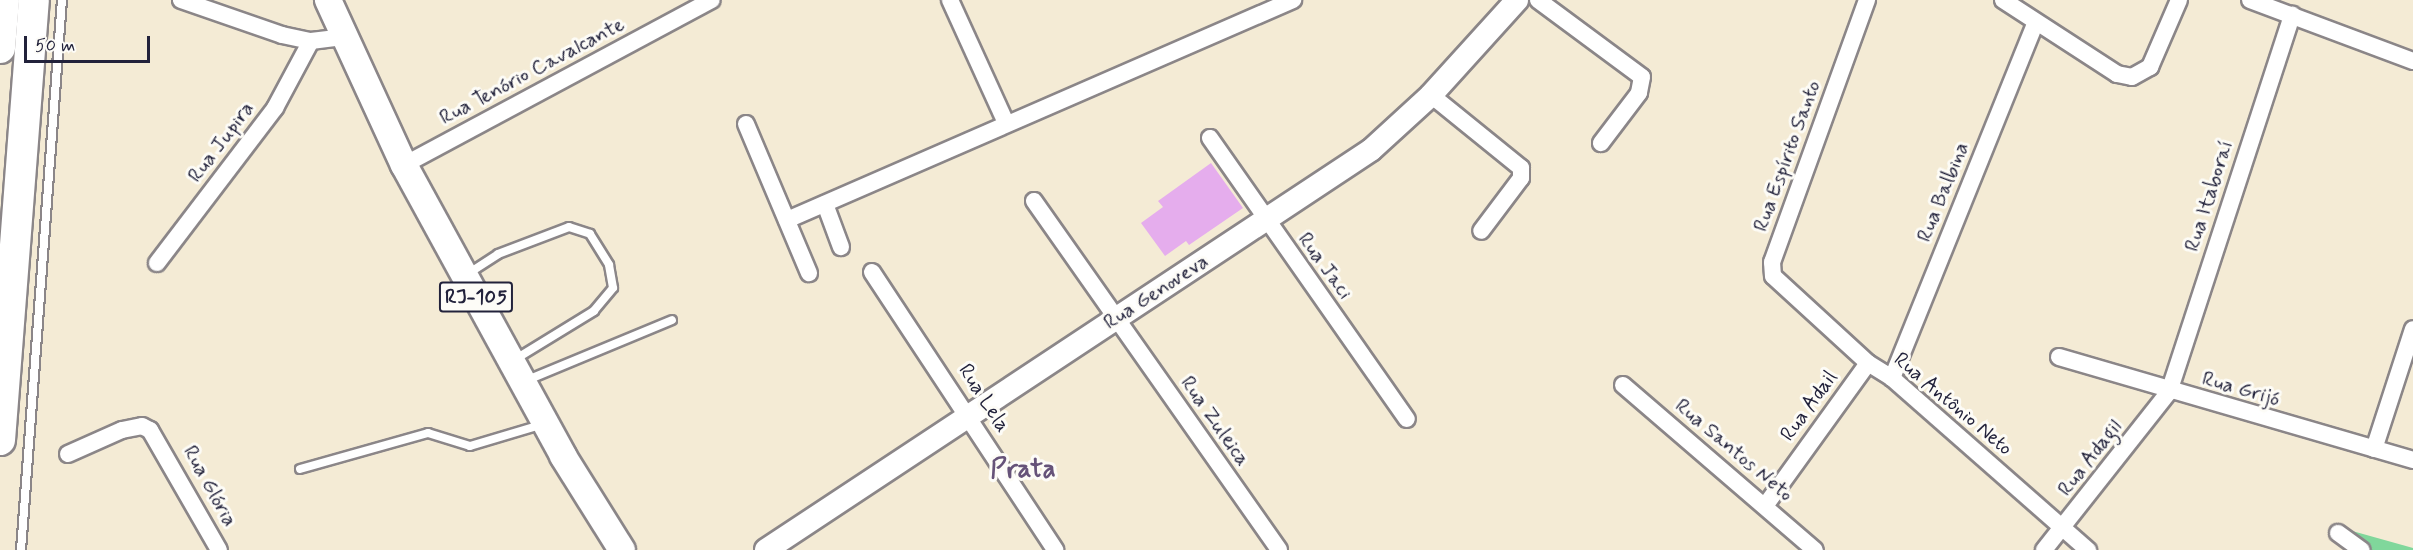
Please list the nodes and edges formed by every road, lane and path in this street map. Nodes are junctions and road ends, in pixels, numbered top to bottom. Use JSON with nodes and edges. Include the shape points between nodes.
{"nodes":[{"id":1,"x":4,"y":0,"type":"edge"},
{"id":2,"x":34,"y":0,"type":"edge"},
{"id":3,"x":62,"y":0,"type":"edge"},
{"id":4,"x":181,"y":0,"type":"edge"},
{"id":5,"x":328,"y":0,"type":"edge"},
{"id":6,"x":712,"y":0,"type":"edge"},
{"id":7,"x":1293,"y":0,"type":"edge"},
{"id":8,"x":1517,"y":0,"type":"edge"},
{"id":9,"x":1538,"y":0,"type":"edge"},
{"id":10,"x":1867,"y":0,"type":"edge"},
{"id":11,"x":2003,"y":0,"type":"edge"},
{"id":12,"x":2179,"y":0,"type":"edge"},
{"id":13,"x":2250,"y":0,"type":"edge"},
{"id":14,"x":952,"y":1,"type":"edge"},
{"id":15,"x":2292,"y":15,"type":"junction"},
{"id":16,"x":2036,"y":24,"type":"junction"},
{"id":17,"x":343,"y":37,"type":"junction"},
{"id":18,"x":311,"y":41,"type":"junction"},
{"id":19,"x":0,"y":48,"type":"edge"},
{"id":20,"x":2413,"y":61,"type":"edge"},
{"id":21,"x":1431,"y":95,"type":"junction"},
{"id":22,"x":1006,"y":123,"type":"junction"},
{"id":23,"x":746,"y":124,"type":"dead end"},
{"id":24,"x":1210,"y":138,"type":"dead end"},
{"id":25,"x":1601,"y":143,"type":"dead end"},
{"id":26,"x":405,"y":165,"type":"junction"},
{"id":27,"x":1035,"y":201,"type":"dead end"},
{"id":28,"x":825,"y":204,"type":"junction"},
{"id":29,"x":787,"y":220,"type":"junction"},
{"id":30,"x":1265,"y":221,"type":"junction"},
{"id":31,"x":1481,"y":231,"type":"dead end"},
{"id":32,"x":841,"y":247,"type":"dead end"},
{"id":33,"x":157,"y":263,"type":"dead end"},
{"id":34,"x":872,"y":272,"type":"dead end"},
{"id":35,"x":809,"y":273,"type":"dead end"},
{"id":36,"x":465,"y":277,"type":"junction"},
{"id":37,"x":1815,"y":312,"type":"joint"},
{"id":38,"x":1116,"y":317,"type":"junction"},
{"id":39,"x":672,"y":320,"type":"dead end"},
{"id":40,"x":2413,"y":329,"type":"edge"},
{"id":41,"x":2059,"y":357,"type":"dead end"},
{"id":42,"x":1868,"y":363,"type":"junction"},
{"id":43,"x":516,"y":372,"type":"junction"},
{"id":44,"x":1892,"y":378,"type":"junction"},
{"id":45,"x":1623,"y":385,"type":"dead end"},
{"id":46,"x":2169,"y":392,"type":"junction"},
{"id":47,"x":970,"y":416,"type":"junction"},
{"id":48,"x":1407,"y":419,"type":"dead end"},
{"id":49,"x":545,"y":423,"type":"junction"},
{"id":50,"x":0,"y":440,"type":"edge"},
{"id":51,"x":2374,"y":449,"type":"junction"},
{"id":52,"x":68,"y":454,"type":"dead end"},
{"id":53,"x":2413,"y":460,"type":"edge"},
{"id":54,"x":300,"y":469,"type":"dead end"},
{"id":55,"x":1766,"y":506,"type":"junction"},
{"id":56,"x":2063,"y":529,"type":"junction"},
{"id":57,"x":2338,"y":533,"type":"dead end"},
{"id":58,"x":21,"y":550,"type":"edge"},
{"id":59,"x":219,"y":550,"type":"edge"},
{"id":60,"x":622,"y":550,"type":"edge"},
{"id":61,"x":766,"y":550,"type":"edge"},
{"id":62,"x":1054,"y":550,"type":"edge"},
{"id":63,"x":1279,"y":550,"type":"edge"},
{"id":64,"x":1815,"y":550,"type":"edge"},
{"id":65,"x":2044,"y":550,"type":"edge"},
{"id":66,"x":2088,"y":550,"type":"edge"},
{"id":67,"x":2361,"y":550,"type":"edge"}],
"edges":[{"from":1,"to":19,"type":"highway"},
{"from":2,"to":50,"type":"highway"},
{"from":3,"to":58,"type":"lane"},
{"from":4,"to":18,"type":"street","via":[[282,35]]},
{"from":5,"to":17,"type":"main road","number":"RJ-105"},
{"from":6,"to":26,"type":"street","name":"Rua Tenório Cavalcante"},
{"from":7,"to":22,"type":"street"},
{"from":8,"to":21,"type":"street","name":"Rua Genoveva"},
{"from":9,"to":25,"type":"street","via":[[1642,77],[1639,93]]},
{"from":10,"to":37,"type":"street","name":"Rua Espírito Santo","via":[[1772,262],[1776,281]]},
{"from":11,"to":16,"type":"street"},
{"from":12,"to":16,"type":"street","via":[[2151,67],[2132,77],[2117,74]]},
{"from":13,"to":15,"type":"street"},
{"from":14,"to":22,"type":"street"},
{"from":15,"to":20,"type":"street"},
{"from":15,"to":46,"type":"street","name":"Rua Itaboraí"},
{"from":16,"to":44,"type":"street","name":"Rua Balbina"},
{"from":17,"to":18,"type":"street"},
{"from":17,"to":26,"type":"main road","number":"RJ-105"},
{"from":18,"to":33,"type":"street","name":"Rua Jupira","via":[[275,108]]},
{"from":21,"to":30,"type":"street","name":"Rua Genoveva","via":[[1371,150]]},
{"from":21,"to":31,"type":"street","via":[[1521,168],[1521,178]]},
{"from":22,"to":28,"type":"street"},
{"from":23,"to":29,"type":"street"},
{"from":24,"to":30,"type":"street","name":"Rua Jaci"},
{"from":26,"to":36,"type":"main road","number":"RJ-105"},
{"from":27,"to":38,"type":"street","name":"Rua Zuleica"},
{"from":28,"to":29,"type":"street"},
{"from":28,"to":32,"type":"street"},
{"from":29,"to":35,"type":"street"},
{"from":30,"to":38,"type":"street","name":"Rua Genoveva"},
{"from":30,"to":48,"type":"street","name":"Rua Jaci"},
{"from":34,"to":47,"type":"street","name":"Rua Lela"},
{"from":36,"to":43,"type":"main road","number":"RJ-105"},
{"from":36,"to":43,"type":"lane","via":[[498,254],[569,227],[590,234],[609,265],[613,288],[594,311]]},
{"from":37,"to":42,"type":"street","name":"Rua Antônio Neto"},
{"from":38,"to":47,"type":"street","name":"Rua Genoveva"},
{"from":38,"to":63,"type":"street","name":"Rua Zuleica"},
{"from":39,"to":43,"type":"lane"},
{"from":40,"to":51,"type":"street"},
{"from":41,"to":46,"type":"street","name":"Rua Grijó"},
{"from":42,"to":44,"type":"street","name":"Rua Antônio Neto"},
{"from":42,"to":55,"type":"street","name":"Rua Adail"},
{"from":43,"to":49,"type":"main road","number":"RJ-105"},
{"from":44,"to":56,"type":"street","name":"Rua Antônio Neto"},
{"from":45,"to":55,"type":"street","name":"Rua Santos Neto"},
{"from":46,"to":51,"type":"street","name":"Rua Grijó"},
{"from":46,"to":56,"type":"street","name":"Rua Adagil"},
{"from":47,"to":61,"type":"street","name":"Rua Genoveva"},
{"from":47,"to":62,"type":"street","name":"Rua Lela"},
{"from":49,"to":54,"type":"lane","via":[[470,446],[428,433]]},
{"from":49,"to":60,"type":"main road","number":"RJ-105"},
{"from":51,"to":53,"type":"street","name":"Rua Grijó"},
{"from":52,"to":59,"type":"street","name":"Rua Glória","via":[[132,427],[150,430]]},
{"from":55,"to":64,"type":"street","name":"Rua Santos Neto"},
{"from":56,"to":65,"type":"street","name":"Rua Adagil"},
{"from":56,"to":66,"type":"street","name":"Rua Antônio Neto"},
{"from":57,"to":67,"type":"street"}]}
